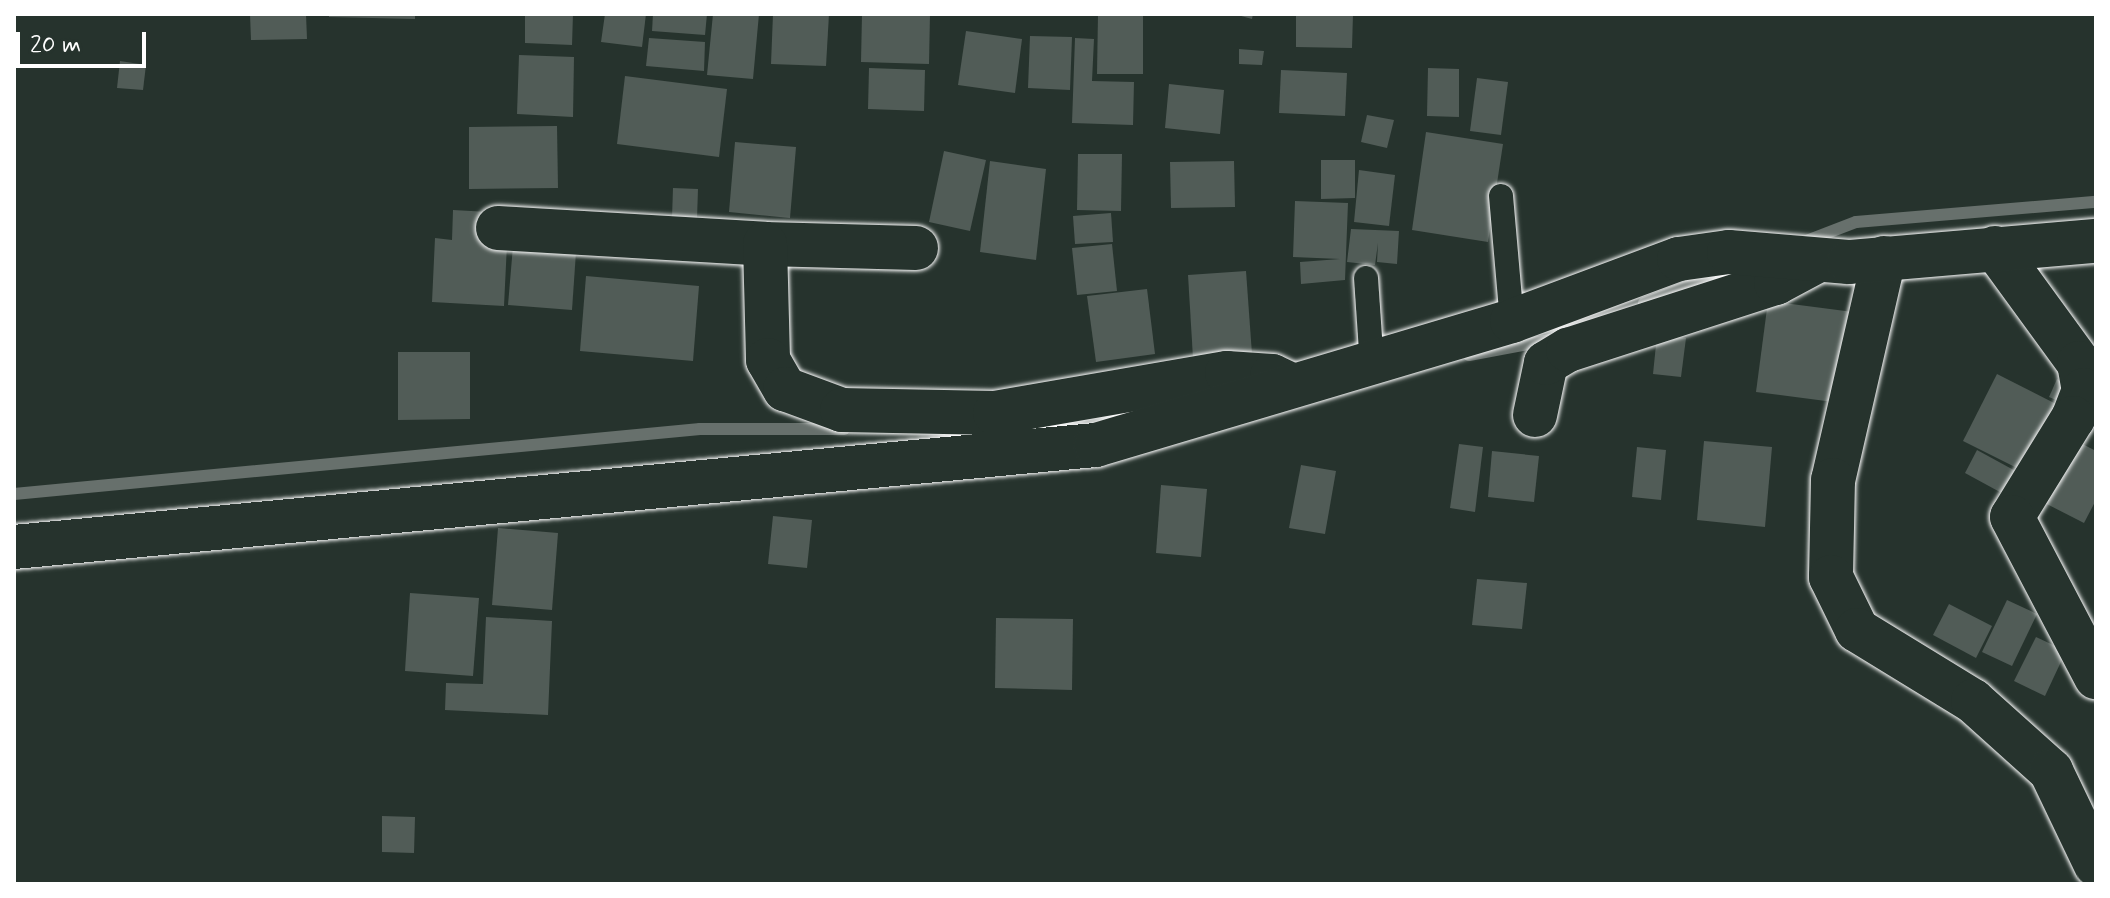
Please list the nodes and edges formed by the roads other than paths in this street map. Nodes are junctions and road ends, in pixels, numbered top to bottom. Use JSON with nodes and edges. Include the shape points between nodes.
{"nodes":[{"id":1,"x":1501,"y":196,"type":"dead end"},
{"id":2,"x":498,"y":228,"type":"dead end"},
{"id":3,"x":2096,"y":241,"type":"edge"},
{"id":4,"x":765,"y":244,"type":"junction"},
{"id":5,"x":916,"y":248,"type":"dead end"},
{"id":6,"x":1995,"y":248,"type":"junction"},
{"id":7,"x":1884,"y":258,"type":"junction"},
{"id":8,"x":1817,"y":260,"type":"junction"},
{"id":9,"x":1366,"y":278,"type":"dead end"},
{"id":10,"x":1512,"y":321,"type":"junction"},
{"id":11,"x":1372,"y":366,"type":"junction"},
{"id":12,"x":1297,"y":388,"type":"junction"},
{"id":13,"x":1535,"y":415,"type":"dead end"},
{"id":14,"x":14,"y":547,"type":"edge"},
{"id":15,"x":2096,"y":677,"type":"edge"},
{"id":16,"x":2096,"y":865,"type":"edge"}],
"edges":[{"from":1,"to":10,"type":"lane"},
{"from":2,"to":4,"type":"street"},
{"from":3,"to":6,"type":"street"},
{"from":4,"to":5,"type":"street"},
{"from":4,"to":12,"type":"street","via":[[768,360],[801,400],[842,410],[995,413],[1227,373],[1272,376]]},
{"from":6,"to":7,"type":"street"},
{"from":6,"to":15,"type":"street","via":[[2079,363],[2084,390],[2073,418],[2012,517]]},
{"from":7,"to":8,"type":"street"},
{"from":7,"to":16,"type":"street","via":[[1833,480],[1831,577],[1857,630],[1973,701],[2051,771]]},
{"from":8,"to":10,"type":"street","via":[[1729,252],[1679,259]]},
{"from":8,"to":13,"type":"street","via":[[1776,283],[1632,323],[1568,350],[1546,363]]},
{"from":9,"to":11,"type":"lane"},
{"from":10,"to":11,"type":"street"},
{"from":11,"to":12,"type":"street"},
{"from":12,"to":14,"type":"street","via":[[1096,445],[968,462],[459,501],[284,527]]}]}
